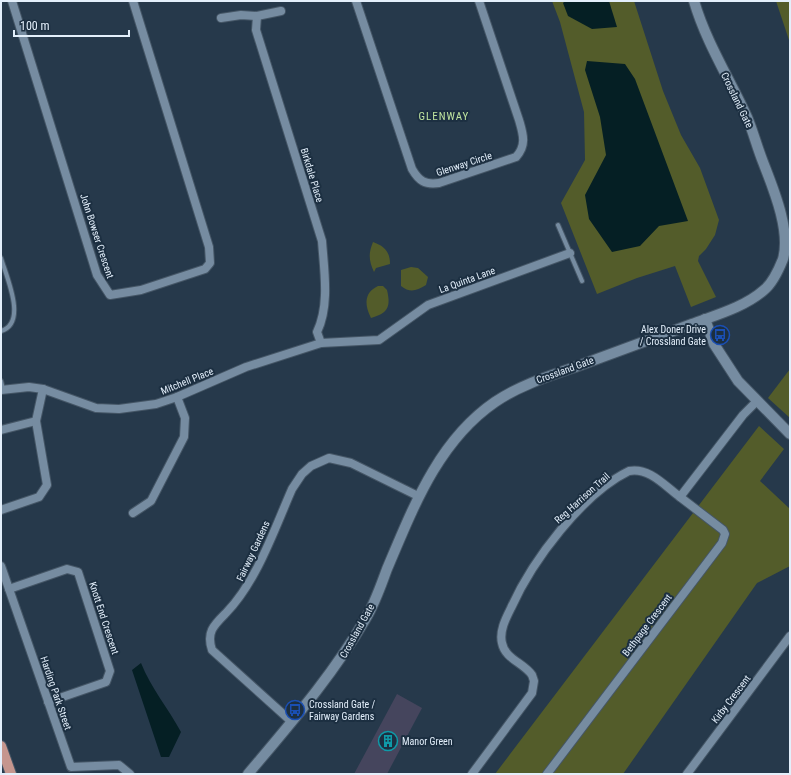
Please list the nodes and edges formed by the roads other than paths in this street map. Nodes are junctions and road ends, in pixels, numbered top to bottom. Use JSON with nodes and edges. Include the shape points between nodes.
{"nodes":[{"id":1,"x":12,"y":1,"type":"edge"},
{"id":2,"x":133,"y":1,"type":"edge"},
{"id":3,"x":356,"y":1,"type":"edge"},
{"id":4,"x":479,"y":1,"type":"edge"},
{"id":5,"x":694,"y":1,"type":"edge"},
{"id":6,"x":280,"y":11,"type":"dead end"},
{"id":7,"x":257,"y":16,"type":"junction"},
{"id":8,"x":220,"y":18,"type":"dead end"},
{"id":9,"x":558,"y":225,"type":"dead end"},
{"id":10,"x":570,"y":253,"type":"junction"},
{"id":11,"x":1,"y":260,"type":"edge"},
{"id":12,"x":582,"y":281,"type":"dead end"},
{"id":13,"x":705,"y":319,"type":"junction"},
{"id":14,"x":1,"y":331,"type":"edge"},
{"id":15,"x":379,"y":340,"type":"joint"},
{"id":16,"x":321,"y":343,"type":"junction"},
{"id":17,"x":2,"y":386,"type":"edge"},
{"id":18,"x":43,"y":389,"type":"junction"},
{"id":19,"x":177,"y":397,"type":"junction"},
{"id":20,"x":757,"y":401,"type":"junction"},
{"id":21,"x":36,"y":420,"type":"junction"},
{"id":22,"x":1,"y":430,"type":"edge"},
{"id":23,"x":789,"y":430,"type":"edge"},
{"id":24,"x":418,"y":496,"type":"junction"},
{"id":25,"x":680,"y":497,"type":"junction"},
{"id":26,"x":1,"y":510,"type":"edge"},
{"id":27,"x":133,"y":513,"type":"dead end"},
{"id":28,"x":1,"y":566,"type":"edge"},
{"id":29,"x":9,"y":589,"type":"junction"},
{"id":30,"x":790,"y":636,"type":"edge"},
{"id":31,"x":48,"y":702,"type":"junction"},
{"id":32,"x":292,"y":722,"type":"junction"},
{"id":33,"x":1,"y":746,"type":"edge"},
{"id":34,"x":11,"y":774,"type":"edge"},
{"id":35,"x":130,"y":774,"type":"edge"},
{"id":36,"x":248,"y":774,"type":"edge"},
{"id":37,"x":472,"y":774,"type":"edge"},
{"id":38,"x":547,"y":774,"type":"edge"},
{"id":39,"x":687,"y":774,"type":"edge"}],
"edges":[{"from":1,"to":2,"type":"street","name":"John Bowser Crescent","via":[[98,275],[110,296],[141,290],[205,269],[210,263],[211,255]]},
{"from":3,"to":4,"type":"street","name":"Glenway Circle","via":[[412,169],[419,180],[429,184],[439,183],[516,157],[524,144],[519,120]]},
{"from":5,"to":13,"type":"street","name":"Crossland Gate","via":[[701,25],[748,121],[774,189],[784,221],[785,238],[784,256],[767,288],[754,299]]},
{"from":6,"to":7,"type":"street"},
{"from":7,"to":8,"type":"street"},
{"from":7,"to":16,"type":"street","name":"Birkdale Place","via":[[256,30],[322,241],[323,319],[317,332]]},
{"from":9,"to":10,"type":"lane"},
{"from":10,"to":12,"type":"lane"},
{"from":10,"to":15,"type":"street","name":"La Quinta Lane","via":[[428,305]]},
{"from":11,"to":14,"type":"lane","via":[[15,304],[13,322],[6,330]]},
{"from":13,"to":20,"type":"street","via":[[714,344],[738,382]]},
{"from":13,"to":24,"type":"street","name":"Crossland Gate","via":[[524,385],[496,402],[458,434]]},
{"from":15,"to":16,"type":"street","name":"Mitchell Place"},
{"from":16,"to":19,"type":"street","name":"Mitchell Place","via":[[246,367]]},
{"from":17,"to":18,"type":"street","name":"Mitchell Place"},
{"from":18,"to":19,"type":"street","name":"Mitchell Place","via":[[96,408],[120,409],[156,404]]},
{"from":18,"to":21,"type":"street"},
{"from":19,"to":27,"type":"street","via":[[185,418],[184,437],[151,501]]},
{"from":20,"to":23,"type":"street"},
{"from":20,"to":25,"type":"street","via":[[743,415]]},
{"from":21,"to":22,"type":"street"},
{"from":21,"to":26,"type":"street","via":[[47,485],[39,497]]},
{"from":24,"to":32,"type":"street","name":"Crossland Gate","via":[[368,614],[340,660]]},
{"from":24,"to":32,"type":"street","name":"Fairway Gardens","via":[[351,463],[329,458],[311,466],[292,489],[246,588],[217,621],[209,635],[212,650]]},
{"from":25,"to":37,"type":"street","name":"Reg Harrison Trail","via":[[647,472],[630,471],[588,503],[560,530],[522,586],[501,633],[504,650],[530,671],[534,681],[532,693]]},
{"from":25,"to":38,"type":"street","name":"Bethpage Crescent","via":[[723,530],[725,534],[722,543]]},
{"from":28,"to":29,"type":"street","name":"Harding Park Street"},
{"from":29,"to":31,"type":"street","name":"Harding Park Street"},
{"from":29,"to":31,"type":"street","name":"Knott End Crescent","via":[[67,569],[78,572],[110,671],[106,682]]},
{"from":30,"to":39,"type":"street","name":"Kirby Crescent"},
{"from":31,"to":35,"type":"street","name":"Harding Park Street","via":[[71,767],[119,765]]},
{"from":32,"to":36,"type":"street","name":"Crossland Gate"},
{"from":33,"to":34,"type":"main road"}]}
